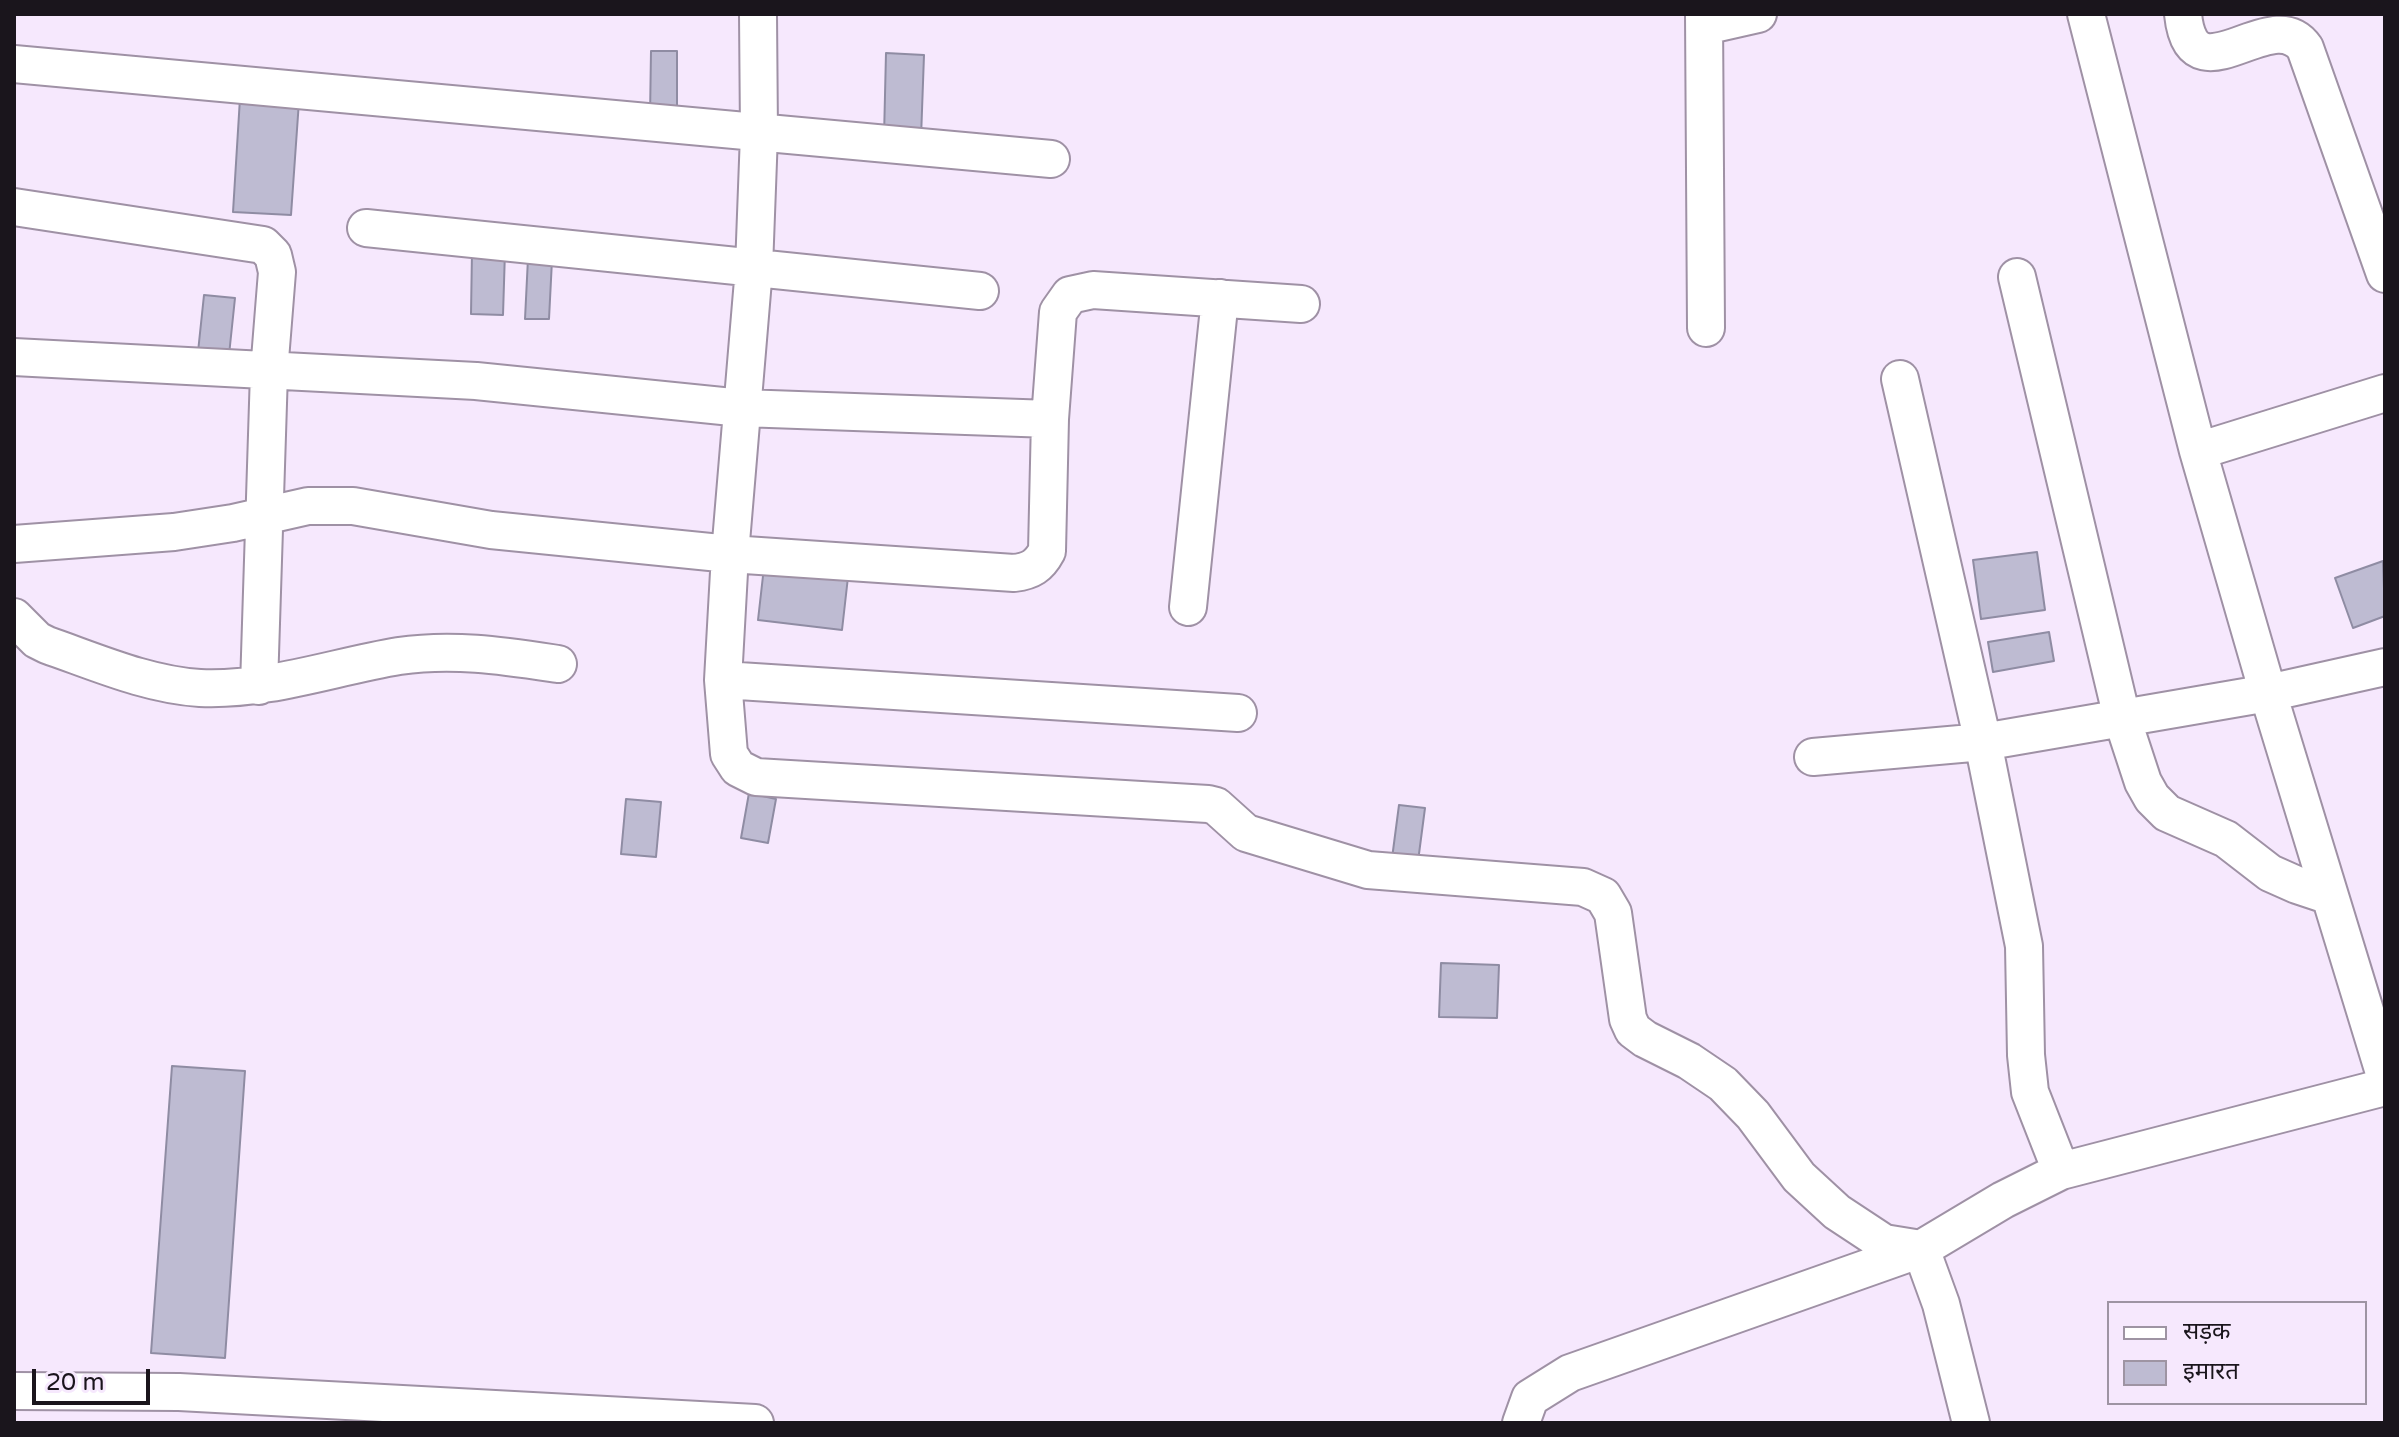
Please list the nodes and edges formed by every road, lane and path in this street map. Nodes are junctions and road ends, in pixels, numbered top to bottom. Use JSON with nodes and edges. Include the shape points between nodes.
{"nodes":[{"id":1,"x":758,"y":14,"type":"edge"},
{"id":2,"x":1758,"y":14,"type":"edge"},
{"id":3,"x":2086,"y":14,"type":"edge"},
{"id":4,"x":2183,"y":14,"type":"edge"},
{"id":5,"x":1704,"y":20,"type":"edge"},
{"id":6,"x":14,"y":64,"type":"edge"},
{"id":7,"x":759,"y":134,"type":"junction"},
{"id":8,"x":1051,"y":159,"type":"dead end"},
{"id":9,"x":14,"y":207,"type":"edge"},
{"id":10,"x":366,"y":228,"type":"dead end"},
{"id":11,"x":754,"y":268,"type":"junction"},
{"id":12,"x":2385,"y":274,"type":"edge"},
{"id":13,"x":2017,"y":277,"type":"dead end"},
{"id":14,"x":980,"y":291,"type":"dead end"},
{"id":15,"x":1220,"y":298,"type":"junction"},
{"id":16,"x":1301,"y":304,"type":"dead end"},
{"id":17,"x":1706,"y":328,"type":"dead end"},
{"id":18,"x":14,"y":357,"type":"edge"},
{"id":19,"x":269,"y":372,"type":"junction"},
{"id":20,"x":1900,"y":379,"type":"dead end"},
{"id":21,"x":2385,"y":393,"type":"edge"},
{"id":22,"x":742,"y":408,"type":"junction"},
{"id":23,"x":1050,"y":419,"type":"junction"},
{"id":24,"x":2198,"y":451,"type":"junction"},
{"id":25,"x":265,"y":516,"type":"junction"},
{"id":26,"x":14,"y":544,"type":"edge"},
{"id":27,"x":730,"y":554,"type":"junction"},
{"id":28,"x":1188,"y":607,"type":"dead end"},
{"id":29,"x":14,"y":617,"type":"edge"},
{"id":30,"x":558,"y":664,"type":"dead end"},
{"id":31,"x":2385,"y":667,"type":"edge"},
{"id":32,"x":723,"y":680,"type":"junction"},
{"id":33,"x":259,"y":686,"type":"junction"},
{"id":34,"x":2268,"y":693,"type":"junction"},
{"id":35,"x":1238,"y":713,"type":"dead end"},
{"id":36,"x":2122,"y":718,"type":"junction"},
{"id":37,"x":1983,"y":742,"type":"junction"},
{"id":38,"x":1813,"y":757,"type":"dead end"},
{"id":39,"x":2330,"y":896,"type":"junction"},
{"id":40,"x":2385,"y":1076,"type":"edge"},
{"id":41,"x":2385,"y":1087,"type":"edge"},
{"id":42,"x":2061,"y":1171,"type":"junction"},
{"id":43,"x":1921,"y":1249,"type":"junction"},
{"id":44,"x":14,"y":1391,"type":"edge"},
{"id":45,"x":177,"y":1407,"type":"edge"},
{"id":46,"x":755,"y":1423,"type":"edge"},
{"id":47,"x":1521,"y":1423,"type":"edge"},
{"id":48,"x":1971,"y":1423,"type":"edge"}],
"edges":[{"from":1,"to":7,"type":"street"},
{"from":2,"to":5,"type":"street"},
{"from":3,"to":24,"type":"street"},
{"from":4,"to":12,"type":"street","via":[[2184,29],[2194,48],[2203,52],[2266,33],[2290,32],[2298,38]]},
{"from":5,"to":17,"type":"street"},
{"from":6,"to":7,"type":"street"},
{"from":7,"to":8,"type":"street"},
{"from":7,"to":11,"type":"street"},
{"from":9,"to":19,"type":"street","via":[[263,245],[273,255],[277,272]]},
{"from":10,"to":11,"type":"street"},
{"from":11,"to":14,"type":"street"},
{"from":11,"to":22,"type":"street"},
{"from":13,"to":36,"type":"street"},
{"from":15,"to":16,"type":"street"},
{"from":15,"to":23,"type":"street","via":[[1093,290],[1070,295],[1058,312]]},
{"from":15,"to":28,"type":"street"},
{"from":18,"to":19,"type":"street"},
{"from":19,"to":22,"type":"street","via":[[476,381]]},
{"from":19,"to":25,"type":"street"},
{"from":20,"to":37,"type":"street"},
{"from":21,"to":24,"type":"street"},
{"from":22,"to":23,"type":"street"},
{"from":22,"to":27,"type":"street"},
{"from":23,"to":27,"type":"street","via":[[1047,551],[1027,571]]},
{"from":24,"to":34,"type":"street"},
{"from":25,"to":26,"type":"street","via":[[174,532]]},
{"from":25,"to":27,"type":"street","via":[[308,506],[353,506],[491,530]]},
{"from":25,"to":33,"type":"street"},
{"from":27,"to":32,"type":"street"},
{"from":29,"to":33,"type":"street","via":[[47,645],[142,678],[199,688]]},
{"from":30,"to":33,"type":"street","via":[[447,651]]},
{"from":31,"to":34,"type":"street"},
{"from":32,"to":35,"type":"street"},
{"from":32,"to":43,"type":"street","via":[[729,754],[738,768],[756,777],[1208,804],[1246,833],[1368,870],[1583,887],[1603,896],[1613,913],[1633,1030],[1723,1084],[1799,1177],[1837,1212],[1884,1243]]},
{"from":34,"to":36,"type":"street"},
{"from":34,"to":39,"type":"street"},
{"from":36,"to":37,"type":"street"},
{"from":36,"to":39,"type":"street","via":[[2143,782],[2167,813],[2226,839],[2270,873]]},
{"from":37,"to":38,"type":"street"},
{"from":37,"to":42,"type":"street","via":[[2024,946],[2030,1092]]},
{"from":39,"to":40,"type":"street"},
{"from":41,"to":42,"type":"street"},
{"from":42,"to":43,"type":"street"},
{"from":43,"to":47,"type":"street","via":[[1570,1373],[1530,1398]]},
{"from":43,"to":48,"type":"street","via":[[1941,1304]]},
{"from":44,"to":45,"type":"street"},
{"from":45,"to":46,"type":"street"}]}
